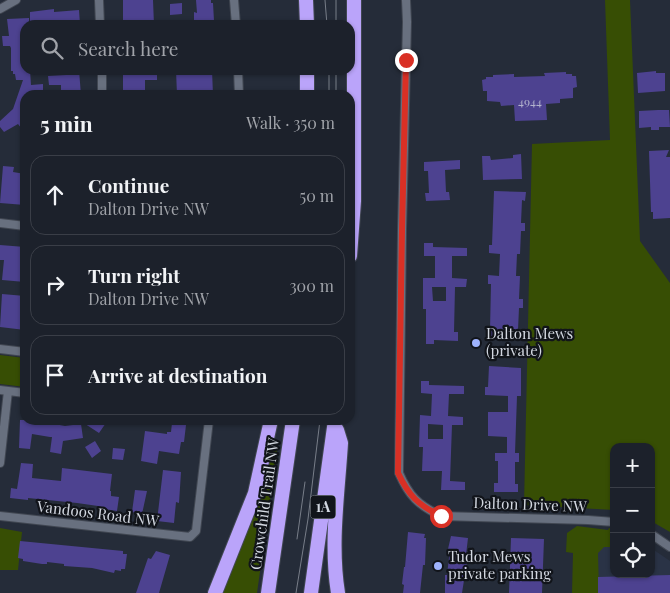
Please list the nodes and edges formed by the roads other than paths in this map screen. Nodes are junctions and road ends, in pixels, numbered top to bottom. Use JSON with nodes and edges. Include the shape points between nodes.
{"nodes":[{"id":1,"x":16,"y":0,"type":"edge"},
{"id":2,"x":99,"y":0,"type":"edge"},
{"id":3,"x":234,"y":0,"type":"edge"},
{"id":4,"x":306,"y":0,"type":"edge"},
{"id":5,"x":354,"y":0,"type":"edge"},
{"id":6,"x":406,"y":0,"type":"edge"},
{"id":7,"x":0,"y":9,"type":"edge"},
{"id":8,"x":100,"y":20,"type":"edge"},
{"id":9,"x":236,"y":20,"type":"edge"},
{"id":10,"x":307,"y":20,"type":"edge"},
{"id":11,"x":354,"y":20,"type":"edge"},
{"id":12,"x":102,"y":75,"type":"edge"},
{"id":13,"x":238,"y":75,"type":"edge"},
{"id":14,"x":307,"y":75,"type":"edge"},
{"id":15,"x":354,"y":75,"type":"edge"},
{"id":16,"x":102,"y":90,"type":"edge"},
{"id":17,"x":239,"y":90,"type":"edge"},
{"id":18,"x":307,"y":90,"type":"edge"},
{"id":19,"x":354,"y":90,"type":"edge"},
{"id":20,"x":0,"y":223,"type":"edge"},
{"id":21,"x":20,"y":225,"type":"edge"},
{"id":22,"x":0,"y":349,"type":"edge"},
{"id":23,"x":20,"y":351,"type":"edge"},
{"id":24,"x":4,"y":391,"type":"edge"},
{"id":25,"x":20,"y":393,"type":"edge"},
{"id":26,"x":208,"y":425,"type":"edge"},
{"id":27,"x":270,"y":425,"type":"edge"},
{"id":28,"x":292,"y":425,"type":"edge"},
{"id":29,"x":335,"y":425,"type":"edge"},
{"id":30,"x":336,"y":425,"type":"edge"},
{"id":31,"x":0,"y":463,"type":"edge"},
{"id":32,"x":0,"y":516,"type":"edge"},
{"id":33,"x":610,"y":522,"type":"edge"},
{"id":34,"x":655,"y":537,"type":"edge"},
{"id":35,"x":670,"y":547,"type":"edge"},
{"id":36,"x":216,"y":593,"type":"edge"},
{"id":37,"x":268,"y":593,"type":"edge"},
{"id":38,"x":310,"y":593,"type":"edge"},
{"id":39,"x":338,"y":593,"type":"edge"}],
"edges":[{"from":1,"to":7,"type":"street"},
{"from":2,"to":8,"type":"street"},
{"from":3,"to":9,"type":"street"},
{"from":4,"to":10,"type":"highway"},
{"from":5,"to":11,"type":"highway"},
{"from":6,"to":33,"type":"street","name":"Dalton Drive NW","via":[[398,473],[416,502],[441,516]]},
{"from":12,"to":16,"type":"street"},
{"from":13,"to":17,"type":"street"},
{"from":14,"to":18,"type":"highway"},
{"from":15,"to":19,"type":"highway"},
{"from":20,"to":21,"type":"street"},
{"from":22,"to":23,"type":"street"},
{"from":24,"to":25,"type":"street"},
{"from":24,"to":31,"type":"street"},
{"from":26,"to":32,"type":"street","name":"Vandoos Road NW","via":[[196,531],[192,536],[186,538]]},
{"from":27,"to":36,"type":"highway","via":[[255,493]]},
{"from":28,"to":37,"type":"highway","name":"Crowchild Trail NW"},
{"from":29,"to":38,"type":"highway","number":"1A"},
{"from":30,"to":39,"type":"highway","via":[[342,444],[335,536]]},
{"from":34,"to":35,"type":"street"}]}
